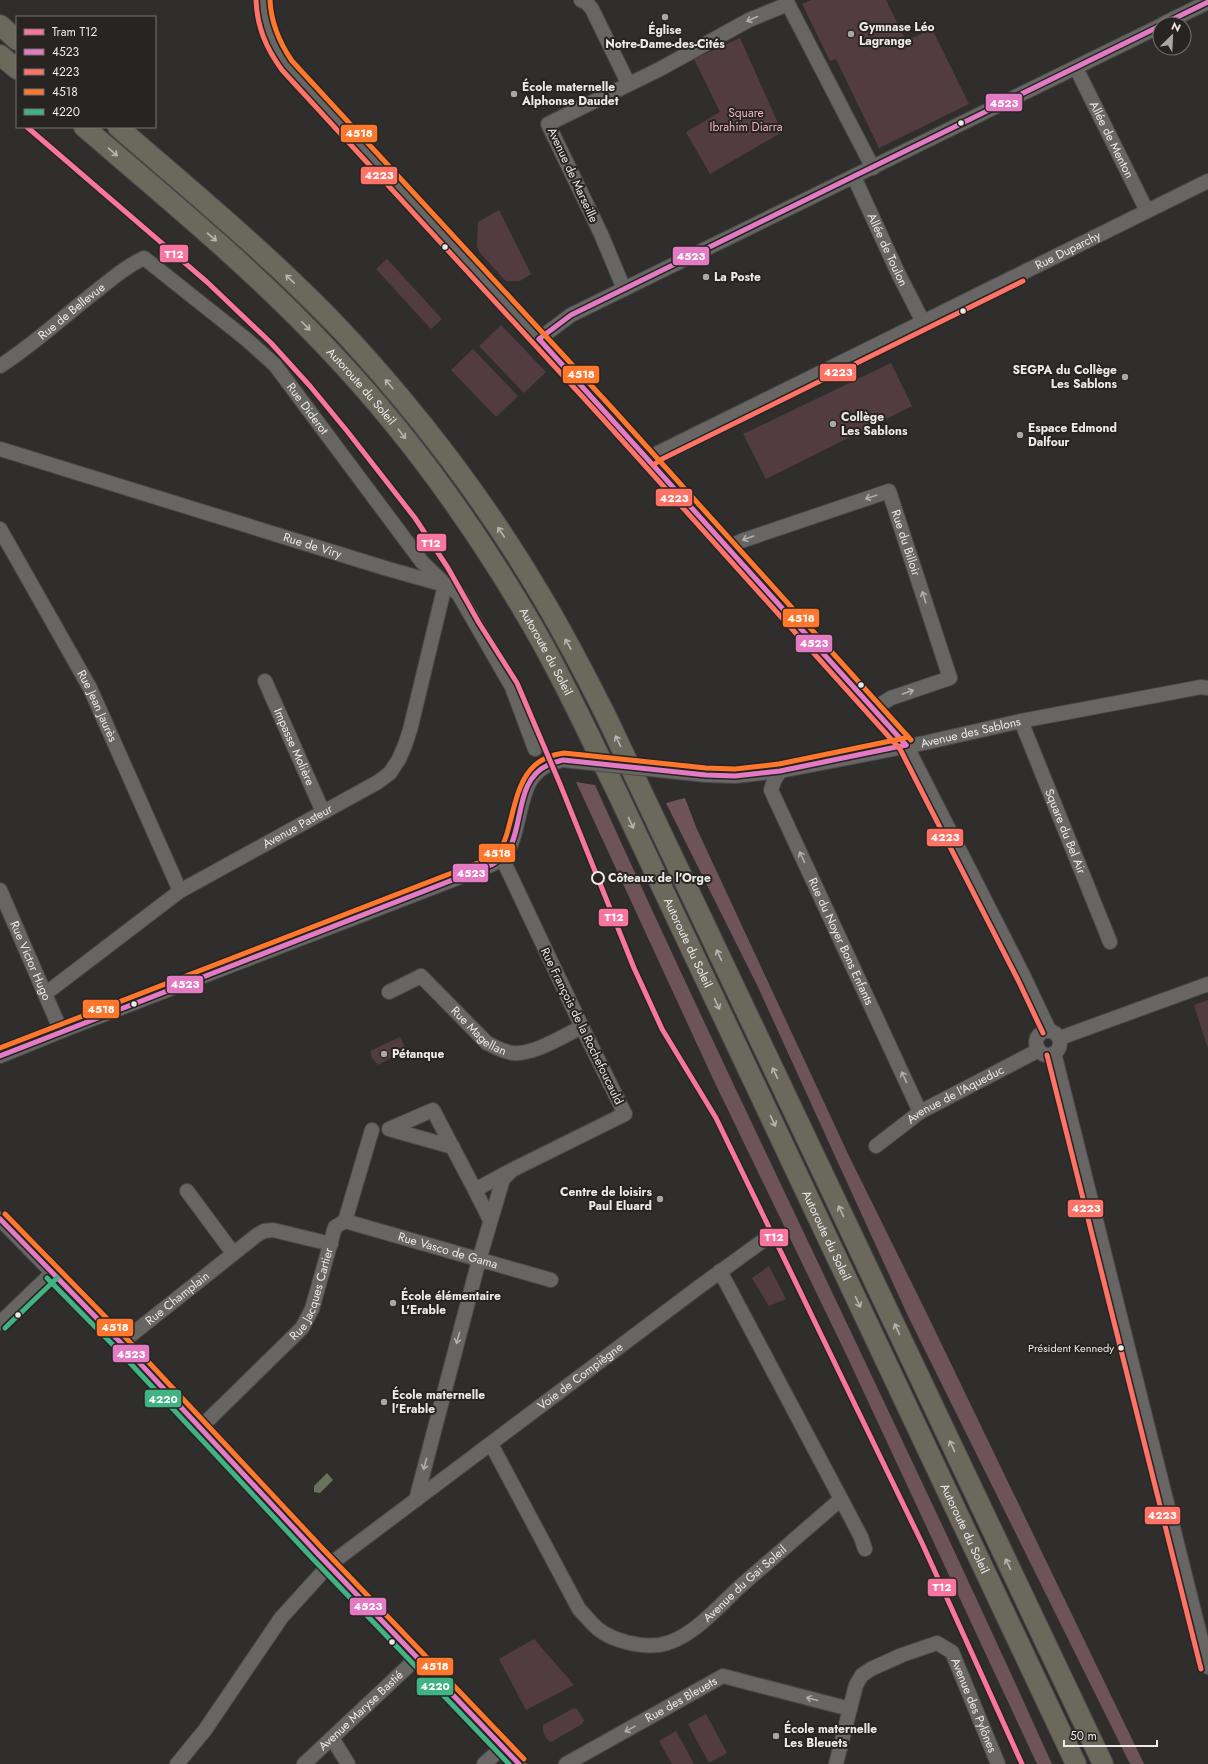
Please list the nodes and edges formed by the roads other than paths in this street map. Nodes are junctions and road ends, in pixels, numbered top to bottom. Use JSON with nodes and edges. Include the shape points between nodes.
{"nodes":[{"id":1,"x":263,"y":0,"type":"edge"},
{"id":2,"x":581,"y":0,"type":"edge"},
{"id":3,"x":1208,"y":2,"type":"edge"},
{"id":4,"x":1179,"y":16,"type":"edge"},
{"id":5,"x":0,"y":25,"type":"edge"},
{"id":6,"x":1152,"y":30,"type":"edge"},
{"id":7,"x":16,"y":39,"type":"edge"},
{"id":8,"x":0,"y":55,"type":"edge"},
{"id":9,"x":16,"y":68,"type":"edge"},
{"id":10,"x":1076,"y":68,"type":"junction"},
{"id":11,"x":628,"y":83,"type":"junction"},
{"id":12,"x":85,"y":128,"type":"edge"},
{"id":13,"x":119,"y":128,"type":"edge"},
{"id":14,"x":873,"y":168,"type":"junction"},
{"id":15,"x":854,"y":177,"type":"junction"},
{"id":16,"x":1208,"y":181,"type":"edge"},
{"id":17,"x":1147,"y":212,"type":"junction"},
{"id":18,"x":144,"y":258,"type":"joint"},
{"id":19,"x":624,"y":289,"type":"junction"},
{"id":20,"x":923,"y":322,"type":"junction"},
{"id":21,"x":539,"y":339,"type":"junction"},
{"id":22,"x":0,"y":366,"type":"edge"},
{"id":23,"x":0,"y":450,"type":"edge"},
{"id":24,"x":649,"y":459,"type":"junction"},
{"id":25,"x":0,"y":529,"type":"edge"},
{"id":26,"x":728,"y":547,"type":"junction"},
{"id":27,"x":445,"y":585,"type":"junction"},
{"id":28,"x":265,"y":682,"type":"dead end"},
{"id":29,"x":1206,"y":684,"type":"edge"},
{"id":30,"x":873,"y":708,"type":"junction"},
{"id":31,"x":1021,"y":722,"type":"junction"},
{"id":32,"x":906,"y":745,"type":"junction"},
{"id":33,"x":535,"y":748,"type":"dead end"},
{"id":34,"x":780,"y":771,"type":"junction"},
{"id":35,"x":323,"y":812,"type":"junction"},
{"id":36,"x":502,"y":858,"type":"junction"},
{"id":37,"x":0,"y":890,"type":"edge"},
{"id":38,"x":180,"y":891,"type":"junction"},
{"id":39,"x":1110,"y":942,"type":"dead end"},
{"id":40,"x":1208,"y":984,"type":"edge"},
{"id":41,"x":389,"y":992,"type":"dead end"},
{"id":42,"x":45,"y":994,"type":"junction"},
{"id":43,"x":582,"y":1027,"type":"junction"},
{"id":44,"x":61,"y":1031,"type":"junction"},
{"id":45,"x":1054,"y":1034,"type":"junction"},
{"id":46,"x":1040,"y":1050,"type":"junction"},
{"id":47,"x":1054,"y":1053,"type":"junction"},
{"id":48,"x":0,"y":1056,"type":"edge"},
{"id":49,"x":920,"y":1112,"type":"junction"},
{"id":50,"x":372,"y":1130,"type":"dead end"},
{"id":51,"x":876,"y":1146,"type":"dead end"},
{"id":52,"x":452,"y":1147,"type":"dead end"},
{"id":53,"x":512,"y":1170,"type":"junction"},
{"id":54,"x":475,"y":1190,"type":"junction"},
{"id":55,"x":187,"y":1191,"type":"dead end"},
{"id":56,"x":0,"y":1219,"type":"edge"},
{"id":57,"x":490,"y":1220,"type":"junction"},
{"id":58,"x":345,"y":1221,"type":"junction"},
{"id":59,"x":764,"y":1240,"type":"dead end"},
{"id":60,"x":331,"y":1244,"type":"junction"},
{"id":61,"x":233,"y":1253,"type":"junction"},
{"id":62,"x":478,"y":1260,"type":"junction"},
{"id":63,"x":720,"y":1271,"type":"junction"},
{"id":64,"x":52,"y":1273,"type":"junction"},
{"id":65,"x":552,"y":1280,"type":"dead end"},
{"id":66,"x":0,"y":1323,"type":"edge"},
{"id":67,"x":121,"y":1343,"type":"junction"},
{"id":68,"x":200,"y":1428,"type":"junction"},
{"id":69,"x":491,"y":1444,"type":"junction"},
{"id":70,"x":841,"y":1499,"type":"junction"},
{"id":71,"x":416,"y":1500,"type":"junction"},
{"id":72,"x":865,"y":1549,"type":"dead end"},
{"id":73,"x":329,"y":1565,"type":"junction"},
{"id":74,"x":1025,"y":1599,"type":"junction"},
{"id":75,"x":418,"y":1657,"type":"junction"},
{"id":76,"x":1208,"y":1667,"type":"edge"},
{"id":77,"x":850,"y":1709,"type":"junction"},
{"id":78,"x":332,"y":1738,"type":"junction"},
{"id":79,"x":503,"y":1747,"type":"junction"},
{"id":80,"x":176,"y":1764,"type":"edge"},
{"id":81,"x":304,"y":1764,"type":"edge"},
{"id":82,"x":348,"y":1764,"type":"edge"},
{"id":83,"x":484,"y":1764,"type":"edge"},
{"id":84,"x":519,"y":1764,"type":"edge"},
{"id":85,"x":566,"y":1764,"type":"edge"},
{"id":86,"x":836,"y":1764,"type":"edge"},
{"id":87,"x":998,"y":1764,"type":"edge"},
{"id":88,"x":1076,"y":1764,"type":"edge"},
{"id":89,"x":1104,"y":1764,"type":"edge"},
{"id":90,"x":1114,"y":1764,"type":"edge"}],
"edges":[{"from":1,"to":21,"type":"street","via":[[265,24],[270,40],[286,65]]},
{"from":2,"to":11,"type":"street","via":[[592,9]]},
{"from":3,"to":4,"type":"street"},
{"from":5,"to":7,"type":"highway"},
{"from":6,"to":10,"type":"street"},
{"from":8,"to":9,"type":"highway"},
{"from":10,"to":14,"type":"street"},
{"from":10,"to":17,"type":"street","name":"Allée de Menton"},
{"from":14,"to":11,"type":"street","name":"Avenue de Marseille","one_way":true,"via":[[788,4],[749,20]]},
{"from":11,"to":19,"type":"street","name":"Avenue de Marseille","via":[[548,124],[601,234]]},
{"from":12,"to":88,"type":"highway","name":"Autoroute du Soleil","one_way":true,"via":[[243,265],[330,351],[395,425],[430,470],[522,608],[548,653],[608,774]]},
{"from":74,"to":13,"type":"highway","name":"Autoroute du Soleil","one_way":true,"via":[[606,716],[543,598],[480,500],[450,459],[350,339],[274,262]]},
{"from":14,"to":15,"type":"street"},
{"from":15,"to":19,"type":"street"},
{"from":15,"to":20,"type":"street","name":"Allée de Toulon"},
{"from":16,"to":17,"type":"street","name":"Rue Duparchy"},
{"from":17,"to":20,"type":"street","name":"Rue Duparchy"},
{"from":18,"to":22,"type":"street","name":"Rue de Bellevue","via":[[131,264],[19,354]]},
{"from":18,"to":27,"type":"street","name":"Rue Diderot","via":[[275,365],[422,562]]},
{"from":19,"to":21,"type":"street","via":[[571,315]]},
{"from":20,"to":24,"type":"street","name":"Rue Duparchy"},
{"from":21,"to":24,"type":"street"},
{"from":23,"to":27,"type":"street","name":"Rue de Viry"},
{"from":24,"to":26,"type":"street"},
{"from":25,"to":38,"type":"street","name":"Rue Jean Jaurès","via":[[90,688]]},
{"from":26,"to":30,"type":"street"},
{"from":30,"to":26,"type":"street","name":"Rue du Billoir","one_way":true,"via":[[891,698],[950,678],[889,491]]},
{"from":27,"to":33,"type":"street","name":"Rue de Viry","via":[[458,593],[512,686]]},
{"from":27,"to":35,"type":"street","name":"Avenue Pasteur","via":[[410,730],[399,759],[390,773],[378,782]]},
{"from":28,"to":35,"type":"street","name":"Impasse Molière"},
{"from":29,"to":31,"type":"street","name":"Avenue des Sablons"},
{"from":30,"to":32,"type":"street"},
{"from":31,"to":32,"type":"street","name":"Avenue des Sablons"},
{"from":31,"to":39,"type":"street","name":"Square du Bel Air"},
{"from":32,"to":34,"type":"street","name":"Avenue des Sablons"},
{"from":32,"to":45,"type":"street"},
{"from":34,"to":36,"type":"street","name":"Avenue des Sablons","bridge":true,"via":[[735,776],[706,775],[563,760],[551,763],[536,774],[528,785],[509,849]]},
{"from":49,"to":34,"type":"street","name":"Rue du Noyer Bons Enfants","one_way":true,"via":[[771,790]]},
{"from":35,"to":38,"type":"street","name":"Avenue Pasteur"},
{"from":36,"to":43,"type":"street","name":"Rue François de la Rochefoucauld"},
{"from":36,"to":44,"type":"street","via":[[491,866]]},
{"from":37,"to":42,"type":"street","name":"Rue Victor Hugo"},
{"from":38,"to":42,"type":"street","name":"Avenue Pasteur"},
{"from":40,"to":45,"type":"street"},
{"from":41,"to":43,"type":"street","name":"Rue Magellan","via":[[421,976],[487,1043],[512,1053],[525,1053]]},
{"from":42,"to":44,"type":"street","name":"Rue Victor Hugo"},
{"from":43,"to":53,"type":"street","name":"Rue François de la Rochefoucauld","via":[[625,1114]]},
{"from":44,"to":48,"type":"street"},
{"from":45,"to":46,"type":"street","via":[[1041,1033],[1037,1039]]},
{"from":45,"to":47,"type":"street","via":[[1060,1046]]},
{"from":46,"to":47,"type":"street","via":[[1048,1054]]},
{"from":46,"to":49,"type":"street","name":"Avenue de l'Aqueduc"},
{"from":47,"to":76,"type":"street"},
{"from":49,"to":51,"type":"street","name":"Avenue de l'Aqueduc"},
{"from":50,"to":58,"type":"street","name":"Rue Jacques Cartier"},
{"from":52,"to":54,"type":"street"},
{"from":53,"to":54,"type":"street"},
{"from":53,"to":57,"type":"street","name":"Rue François de la Rochefoucauld","via":[[503,1179]]},
{"from":54,"to":57,"type":"street"},
{"from":55,"to":61,"type":"street"},
{"from":56,"to":64,"type":"street"},
{"from":57,"to":62,"type":"street","name":"Rue François de la Rochefoucauld"},
{"from":58,"to":60,"type":"street","name":"Rue Jacques Cartier","via":[[335,1227]]},
{"from":58,"to":62,"type":"street","name":"Rue Vasco de Gama"},
{"from":59,"to":63,"type":"street","name":"Voie de Compiègne"},
{"from":60,"to":61,"type":"street","name":"Rue Champlain","via":[[273,1230],[257,1235]]},
{"from":60,"to":68,"type":"street","name":"Rue Jacques Cartier","via":[[312,1309],[302,1328]]},
{"from":61,"to":67,"type":"street","name":"Rue Champlain"},
{"from":62,"to":65,"type":"street","name":"Rue Vasco de Gama"},
{"from":62,"to":71,"type":"street","name":"Rue François de la Rochefoucauld","one_way":true},
{"from":63,"to":69,"type":"street","name":"Voie de Compiègne"},
{"from":63,"to":70,"type":"street"},
{"from":64,"to":66,"type":"street"},
{"from":64,"to":67,"type":"street"},
{"from":67,"to":68,"type":"street"},
{"from":68,"to":73,"type":"street"},
{"from":69,"to":70,"type":"street","name":"Avenue du Gai Soleil","via":[[579,1609],[598,1629],[620,1640],[641,1644],[658,1645],[676,1640],[711,1616],[735,1591]]},
{"from":69,"to":71,"type":"street","name":"Voie de Compiègne"},
{"from":70,"to":72,"type":"street"},
{"from":71,"to":73,"type":"street","name":"Voie de Compiègne"},
{"from":73,"to":75,"type":"street"},
{"from":73,"to":80,"type":"street","name":"Voie de Compiègne","via":[[272,1630],[205,1730]]},
{"from":74,"to":89,"type":"highway","name":"Autoroute du Soleil"},
{"from":74,"to":90,"type":"highway"},
{"from":75,"to":78,"type":"street","name":"Avenue Maryse Bastié"},
{"from":75,"to":79,"type":"street"},
{"from":77,"to":85,"type":"street","name":"Rue des Bleuets","one_way":true,"via":[[724,1676]]},
{"from":77,"to":86,"type":"street","name":"Avenue des Pylônes"},
{"from":77,"to":87,"type":"street","name":"Avenue des Pylônes","via":[[862,1675],[902,1655],[937,1643],[952,1652]]},
{"from":78,"to":81,"type":"street","name":"Avenue Maryse Bastié"},
{"from":78,"to":82,"type":"street"},
{"from":79,"to":83,"type":"street"},
{"from":79,"to":84,"type":"street"}]}
